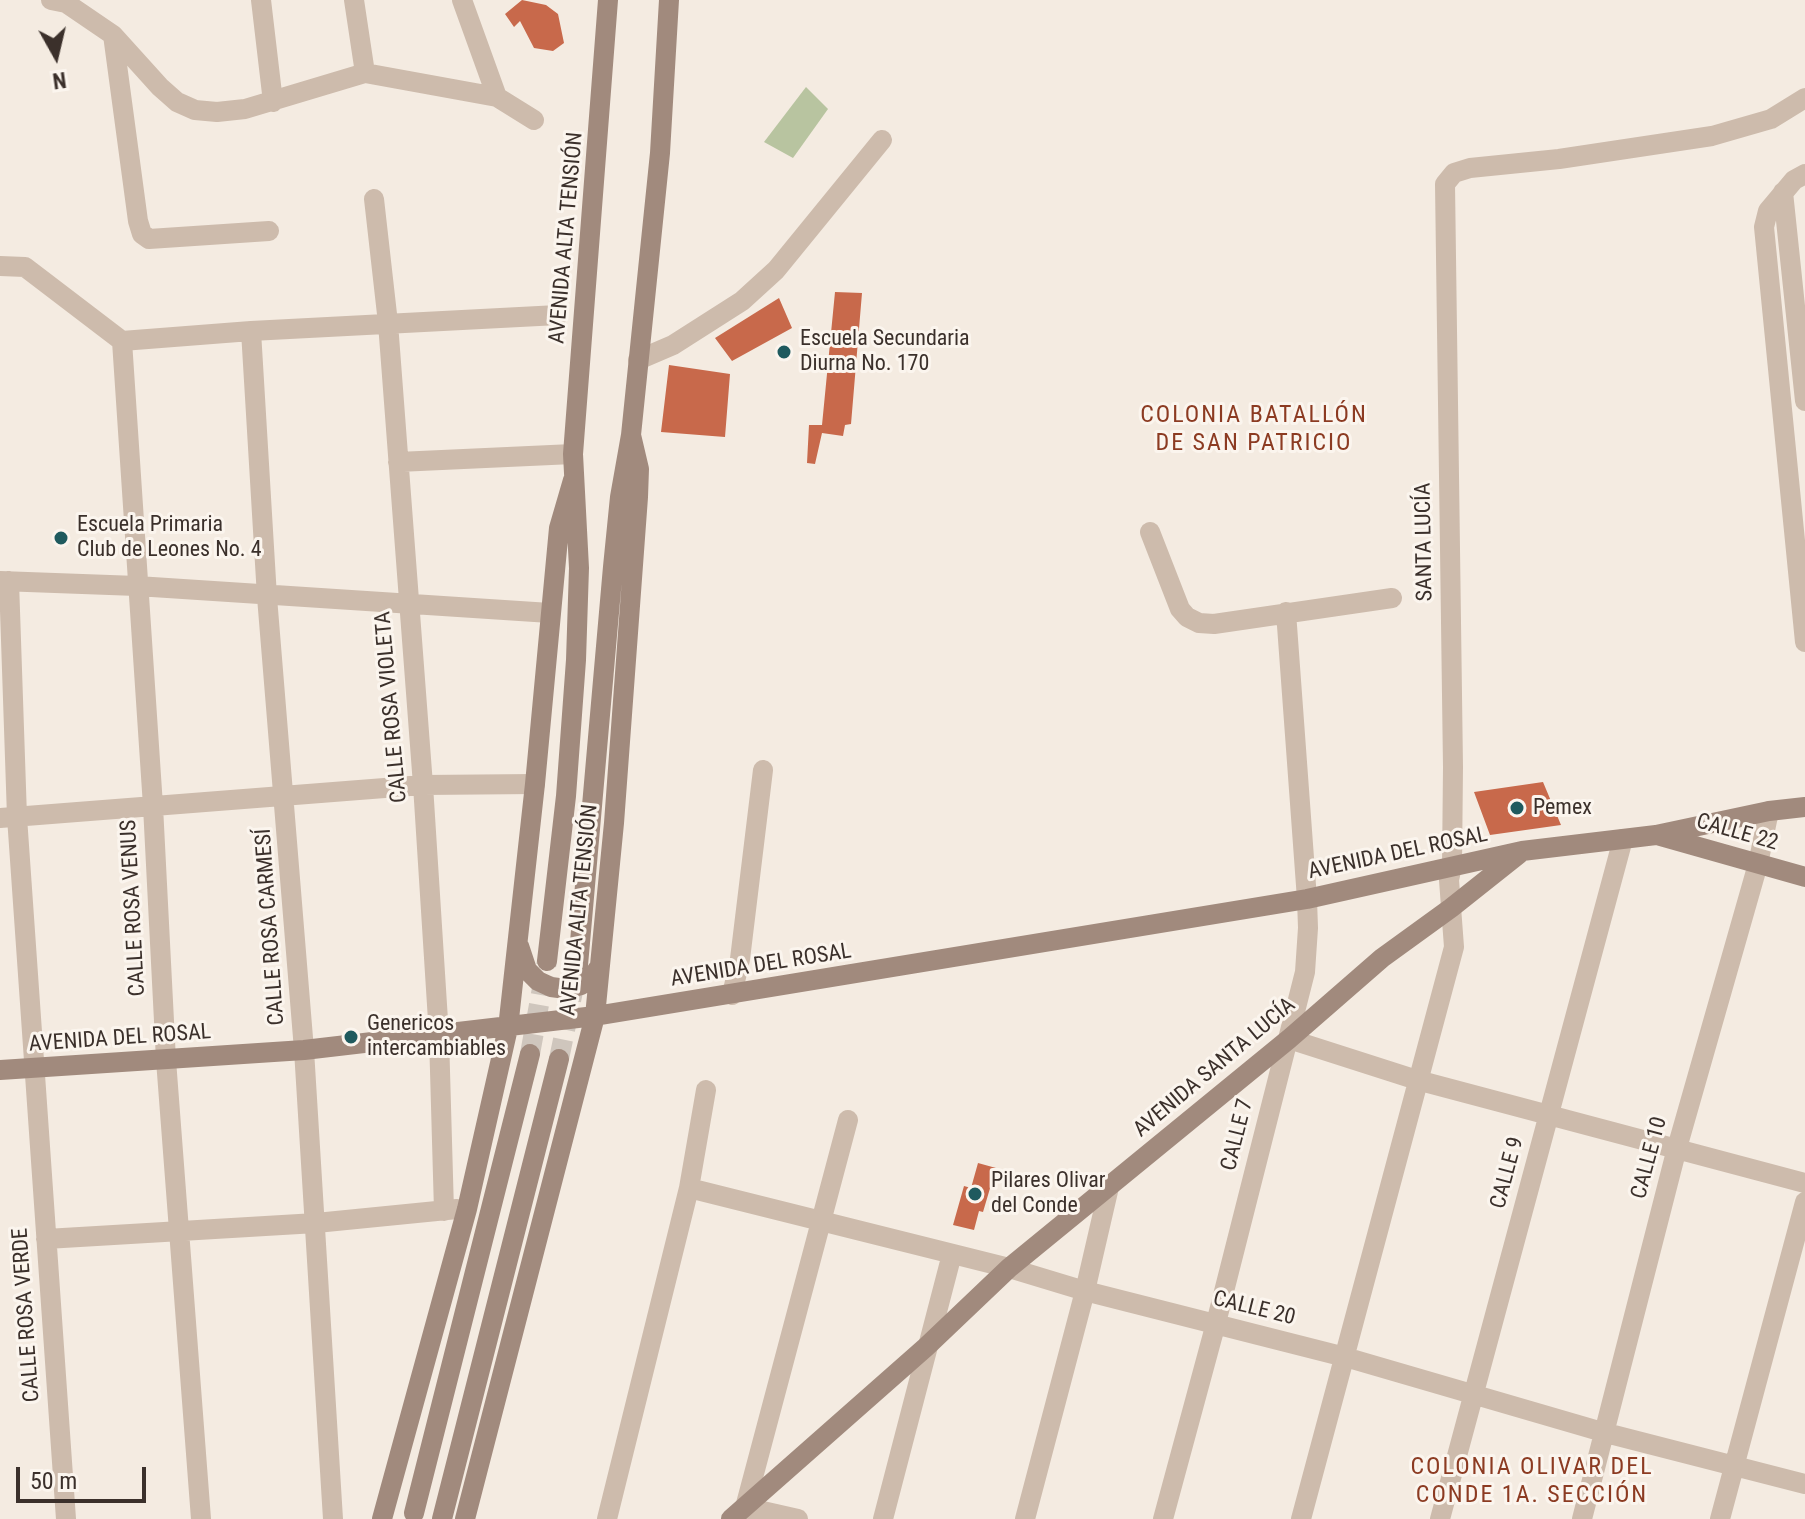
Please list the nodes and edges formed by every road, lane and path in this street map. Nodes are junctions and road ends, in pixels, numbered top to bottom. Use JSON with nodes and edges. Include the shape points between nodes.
{"nodes":[{"id":1,"x":261,"y":0,"type":"edge"},
{"id":2,"x":354,"y":0,"type":"edge"},
{"id":3,"x":462,"y":0,"type":"edge"},
{"id":4,"x":608,"y":0,"type":"edge"},
{"id":5,"x":669,"y":0,"type":"edge"},
{"id":6,"x":62,"y":1,"type":"edge"},
{"id":7,"x":113,"y":35,"type":"junction"},
{"id":8,"x":365,"y":73,"type":"junction"},
{"id":9,"x":497,"y":97,"type":"junction"},
{"id":10,"x":1805,"y":98,"type":"edge"},
{"id":11,"x":273,"y":102,"type":"junction"},
{"id":12,"x":534,"y":120,"type":"dead end"},
{"id":13,"x":882,"y":140,"type":"dead end"},
{"id":14,"x":1805,"y":174,"type":"edge"},
{"id":15,"x":1783,"y":192,"type":"junction"},
{"id":16,"x":374,"y":199,"type":"dead end"},
{"id":17,"x":269,"y":231,"type":"dead end"},
{"id":18,"x":0,"y":266,"type":"edge"},
{"id":19,"x":558,"y":315,"type":"dead end"},
{"id":20,"x":388,"y":323,"type":"junction"},
{"id":21,"x":251,"y":331,"type":"junction"},
{"id":22,"x":122,"y":341,"type":"junction"},
{"id":23,"x":638,"y":360,"type":"junction"},
{"id":24,"x":1805,"y":401,"type":"edge"},
{"id":25,"x":631,"y":435,"type":"junction"},
{"id":26,"x":573,"y":454,"type":"junction"},
{"id":27,"x":398,"y":462,"type":"junction"},
{"id":28,"x":573,"y":480,"type":"junction"},
{"id":29,"x":1798,"y":485,"type":"edge"},
{"id":30,"x":1150,"y":532,"type":"dead end"},
{"id":31,"x":4,"y":581,"type":"edge"},
{"id":32,"x":137,"y":586,"type":"junction"},
{"id":33,"x":267,"y":597,"type":"junction"},
{"id":34,"x":1392,"y":598,"type":"dead end"},
{"id":35,"x":407,"y":603,"type":"junction"},
{"id":36,"x":1286,"y":612,"type":"junction"},
{"id":37,"x":550,"y":613,"type":"junction"},
{"id":38,"x":1805,"y":642,"type":"edge"},
{"id":39,"x":763,"y":770,"type":"dead end"},
{"id":40,"x":535,"y":784,"type":"junction"},
{"id":41,"x":423,"y":785,"type":"junction"},
{"id":42,"x":285,"y":794,"type":"junction"},
{"id":43,"x":153,"y":806,"type":"junction"},
{"id":44,"x":1805,"y":807,"type":"edge"},
{"id":45,"x":1769,"y":811,"type":"junction"},
{"id":46,"x":8,"y":817,"type":"edge"},
{"id":47,"x":1656,"y":835,"type":"junction"},
{"id":48,"x":1623,"y":839,"type":"junction"},
{"id":49,"x":1522,"y":851,"type":"junction"},
{"id":50,"x":1758,"y":864,"type":"junction"},
{"id":51,"x":1452,"y":866,"type":"junction"},
{"id":52,"x":1805,"y":877,"type":"edge"},
{"id":53,"x":1307,"y":899,"type":"junction"},
{"id":54,"x":1451,"y":908,"type":"junction"},
{"id":55,"x":519,"y":942,"type":"junction"},
{"id":56,"x":547,"y":961,"type":"tunnel mouth"},
{"id":57,"x":578,"y":965,"type":"tunnel mouth"},
{"id":58,"x":600,"y":966,"type":"junction"},
{"id":59,"x":732,"y":995,"type":"junction"},
{"id":60,"x":595,"y":1016,"type":"junction"},
{"id":61,"x":508,"y":1028,"type":"junction"},
{"id":62,"x":439,"y":1036,"type":"junction"},
{"id":63,"x":1289,"y":1039,"type":"junction"},
{"id":64,"x":304,"y":1050,"type":"junction"},
{"id":65,"x":530,"y":1054,"type":"tunnel mouth"},
{"id":66,"x":559,"y":1059,"type":"tunnel mouth"},
{"id":67,"x":166,"y":1060,"type":"junction"},
{"id":68,"x":34,"y":1068,"type":"junction"},
{"id":69,"x":0,"y":1070,"type":"edge"},
{"id":70,"x":1417,"y":1080,"type":"junction"},
{"id":71,"x":706,"y":1090,"type":"dead end"},
{"id":72,"x":1549,"y":1114,"type":"junction"},
{"id":73,"x":848,"y":1120,"type":"dead end"},
{"id":74,"x":1677,"y":1148,"type":"junction"},
{"id":75,"x":1805,"y":1183,"type":"edge"},
{"id":76,"x":1109,"y":1187,"type":"junction"},
{"id":77,"x":689,"y":1188,"type":"junction"},
{"id":78,"x":1805,"y":1202,"type":"edge"},
{"id":79,"x":467,"y":1209,"type":"junction"},
{"id":80,"x":444,"y":1211,"type":"junction"},
{"id":81,"x":823,"y":1221,"type":"junction"},
{"id":82,"x":316,"y":1223,"type":"junction"},
{"id":83,"x":181,"y":1232,"type":"junction"},
{"id":84,"x":46,"y":1239,"type":"junction"},
{"id":85,"x":952,"y":1254,"type":"junction"},
{"id":86,"x":1009,"y":1268,"type":"junction"},
{"id":87,"x":1085,"y":1291,"type":"junction"},
{"id":88,"x":1216,"y":1323,"type":"junction"},
{"id":89,"x":926,"y":1347,"type":"junction"},
{"id":90,"x":1345,"y":1357,"type":"junction"},
{"id":91,"x":1474,"y":1395,"type":"junction"},
{"id":92,"x":1606,"y":1433,"type":"junction"},
{"id":93,"x":1736,"y":1467,"type":"junction"},
{"id":94,"x":1805,"y":1484,"type":"edge"},
{"id":95,"x":414,"y":1513,"type":"dead end"},
{"id":96,"x":740,"y":1515,"type":"edge"},
{"id":97,"x":66,"y":1519,"type":"edge"},
{"id":98,"x":201,"y":1519,"type":"edge"},
{"id":99,"x":333,"y":1519,"type":"edge"},
{"id":100,"x":382,"y":1519,"type":"edge"},
{"id":101,"x":442,"y":1519,"type":"edge"},
{"id":102,"x":465,"y":1519,"type":"edge"},
{"id":103,"x":607,"y":1519,"type":"edge"},
{"id":104,"x":798,"y":1519,"type":"edge"},
{"id":105,"x":883,"y":1519,"type":"edge"},
{"id":106,"x":1025,"y":1519,"type":"edge"},
{"id":107,"x":1163,"y":1519,"type":"edge"},
{"id":108,"x":1301,"y":1519,"type":"edge"},
{"id":109,"x":1440,"y":1519,"type":"edge"},
{"id":110,"x":1582,"y":1519,"type":"edge"},
{"id":111,"x":1720,"y":1519,"type":"edge"}],
"edges":[{"from":1,"to":11,"type":"street"},
{"from":2,"to":8,"type":"street"},
{"from":3,"to":9,"type":"street"},
{"from":4,"to":26,"type":"street","name":"AVENIDA ALTA TENSIÓN"},
{"from":5,"to":23,"type":"street","name":"AVENIDA ALTA TENSIÓN","via":[[660,153]]},
{"from":6,"to":7,"type":"street"},
{"from":7,"to":11,"type":"street","via":[[160,87],[195,110],[217,112]]},
{"from":7,"to":17,"type":"street","via":[[142,234],[149,239]]},
{"from":8,"to":9,"type":"street"},
{"from":8,"to":11,"type":"street"},
{"from":9,"to":12,"type":"street"},
{"from":10,"to":51,"type":"street","name":"SANTA LUCÍA","via":[[1771,119],[1712,136],[1470,168],[1450,176],[1443,193]]},
{"from":13,"to":23,"type":"street","via":[[776,270],[742,301],[673,345]]},
{"from":14,"to":15,"type":"street"},
{"from":15,"to":24,"type":"street"},
{"from":15,"to":29,"type":"street","via":[[1768,211],[1764,227]]},
{"from":16,"to":20,"type":"street","name":"CALLE ROSA VIOLETA"},
{"from":18,"to":22,"type":"street","via":[[25,267]]},
{"from":19,"to":20,"type":"street"},
{"from":20,"to":21,"type":"street"},
{"from":20,"to":27,"type":"street","name":"CALLE ROSA VIOLETA"},
{"from":21,"to":22,"type":"street"},
{"from":21,"to":33,"type":"street","name":"CALLE ROSA CARMESÍ"},
{"from":22,"to":32,"type":"street","name":"CALLE ROSA VENUS"},
{"from":23,"to":25,"type":"street","name":"AVENIDA ALTA TENSIÓN"},
{"from":25,"to":57,"type":"street","name":"AVENIDA ALTA TENSIÓN","via":[[613,567]]},
{"from":25,"to":58,"type":"street","name":"AVENIDA ALTA TENSIÓN","via":[[639,469],[638,497]]},
{"from":26,"to":27,"type":"street"},
{"from":26,"to":28,"type":"street","name":"AVENIDA ALTA TENSIÓN"},
{"from":27,"to":35,"type":"street","name":"CALLE ROSA VIOLETA"},
{"from":28,"to":37,"type":"street","name":"AVENIDA ALTA TENSIÓN","via":[[559,528]]},
{"from":28,"to":56,"type":"street","name":"AVENIDA ALTA TENSIÓN","via":[[579,568],[576,660]]},
{"from":29,"to":38,"type":"street"},
{"from":30,"to":36,"type":"street","via":[[1187,617],[1214,624]]},
{"from":31,"to":32,"type":"street"},
{"from":31,"to":46,"type":"street","name":"CALLE ROSA VERDE"},
{"from":32,"to":33,"type":"street"},
{"from":32,"to":43,"type":"street","name":"CALLE ROSA VENUS"},
{"from":33,"to":35,"type":"street"},
{"from":33,"to":42,"type":"street","name":"CALLE ROSA CARMESÍ"},
{"from":34,"to":36,"type":"street"},
{"from":35,"to":37,"type":"street"},
{"from":35,"to":41,"type":"street","name":"CALLE ROSA VIOLETA"},
{"from":36,"to":53,"type":"street","name":"CALLE 7"},
{"from":37,"to":40,"type":"street","name":"AVENIDA ALTA TENSIÓN"},
{"from":39,"to":59,"type":"street"},
{"from":40,"to":41,"type":"street"},
{"from":40,"to":55,"type":"street","name":"AVENIDA ALTA TENSIÓN"},
{"from":41,"to":42,"type":"street"},
{"from":41,"to":62,"type":"street","name":"CALLE ROSA VIOLETA"},
{"from":42,"to":43,"type":"street"},
{"from":42,"to":64,"type":"street","name":"CALLE ROSA CARMESÍ"},
{"from":43,"to":46,"type":"street"},
{"from":43,"to":67,"type":"street","name":"CALLE ROSA VENUS"},
{"from":44,"to":45,"type":"street"},
{"from":45,"to":47,"type":"street"},
{"from":45,"to":50,"type":"street","name":"CALLE 10"},
{"from":46,"to":68,"type":"street","name":"CALLE ROSA VERDE"},
{"from":47,"to":48,"type":"street"},
{"from":47,"to":50,"type":"street","name":"CALLE 22"},
{"from":48,"to":49,"type":"street"},
{"from":48,"to":72,"type":"street","name":"CALLE 9"},
{"from":49,"to":51,"type":"street","name":"AVENIDA DEL ROSAL"},
{"from":49,"to":54,"type":"street","name":"AVENIDA SANTA LUCÍA"},
{"from":50,"to":52,"type":"street","name":"CALLE 22"},
{"from":50,"to":74,"type":"street","name":"CALLE 10"},
{"from":51,"to":53,"type":"street","name":"AVENIDA DEL ROSAL"},
{"from":51,"to":54,"type":"street","name":"SANTA LUCÍA"},
{"from":53,"to":59,"type":"street","name":"AVENIDA DEL ROSAL"},
{"from":53,"to":63,"type":"street","name":"CALLE 7","via":[[1305,972]]},
{"from":54,"to":63,"type":"street","name":"AVENIDA SANTA LUCÍA","via":[[1382,958]]},
{"from":54,"to":70,"type":"street","name":"SANTA LUCÍA","via":[[1454,947]]},
{"from":55,"to":58,"type":"street","via":[[527,970],[551,987],[581,985]]},
{"from":55,"to":61,"type":"street","name":"AVENIDA ALTA TENSIÓN"},
{"from":58,"to":60,"type":"street","name":"AVENIDA ALTA TENSIÓN"},
{"from":59,"to":60,"type":"street","name":"AVENIDA DEL ROSAL"},
{"from":60,"to":61,"type":"street","name":"AVENIDA DEL ROSAL"},
{"from":60,"to":102,"type":"street","name":"AVENIDA ALTA TENSIÓN"},
{"from":61,"to":62,"type":"street","name":"AVENIDA DEL ROSAL"},
{"from":61,"to":79,"type":"street","name":"AVENIDA ALTA TENSIÓN"},
{"from":62,"to":64,"type":"street","name":"AVENIDA DEL ROSAL"},
{"from":62,"to":80,"type":"street","name":"CALLE ROSA VIOLETA"},
{"from":63,"to":70,"type":"street"},
{"from":63,"to":76,"type":"street","name":"AVENIDA SANTA LUCÍA"},
{"from":63,"to":88,"type":"street","name":"CALLE 7"},
{"from":64,"to":67,"type":"street","name":"AVENIDA DEL ROSAL"},
{"from":64,"to":82,"type":"street","name":"CALLE ROSA CARMESÍ"},
{"from":65,"to":95,"type":"street"},
{"from":66,"to":101,"type":"street"},
{"from":67,"to":68,"type":"street","name":"AVENIDA DEL ROSAL"},
{"from":67,"to":83,"type":"street","name":"CALLE ROSA VENUS"},
{"from":68,"to":69,"type":"street","name":"AVENIDA DEL ROSAL"},
{"from":68,"to":84,"type":"street","name":"CALLE ROSA VERDE"},
{"from":70,"to":72,"type":"street"},
{"from":70,"to":90,"type":"street","name":"SANTA LUCÍA"},
{"from":71,"to":77,"type":"street"},
{"from":72,"to":74,"type":"street"},
{"from":72,"to":91,"type":"street","name":"CALLE 9"},
{"from":73,"to":81,"type":"street"},
{"from":74,"to":75,"type":"street"},
{"from":74,"to":92,"type":"street","name":"CALLE 10"},
{"from":76,"to":86,"type":"street","name":"AVENIDA SANTA LUCÍA"},
{"from":76,"to":87,"type":"street"},
{"from":77,"to":81,"type":"street","name":"CALLE 20"},
{"from":77,"to":103,"type":"street"},
{"from":78,"to":93,"type":"street"},
{"from":79,"to":80,"type":"street"},
{"from":79,"to":100,"type":"street","name":"AVENIDA ALTA TENSIÓN"},
{"from":80,"to":82,"type":"street"},
{"from":81,"to":85,"type":"street","name":"CALLE 20"},
{"from":81,"to":96,"type":"street"},
{"from":82,"to":83,"type":"street"},
{"from":82,"to":99,"type":"street","name":"CALLE ROSA CARMESÍ"},
{"from":83,"to":84,"type":"street"},
{"from":83,"to":98,"type":"street","name":"CALLE ROSA VENUS"},
{"from":84,"to":97,"type":"street","name":"CALLE ROSA VERDE"},
{"from":85,"to":86,"type":"street","name":"CALLE 20"},
{"from":85,"to":89,"type":"street"},
{"from":86,"to":87,"type":"street","name":"CALLE 20"},
{"from":86,"to":89,"type":"street","name":"AVENIDA SANTA LUCÍA"},
{"from":87,"to":88,"type":"street","name":"CALLE 20"},
{"from":87,"to":106,"type":"street"},
{"from":88,"to":90,"type":"street","name":"CALLE 20"},
{"from":88,"to":107,"type":"street","name":"CALLE 7"},
{"from":89,"to":96,"type":"street","name":"AVENIDA SANTA LUCÍA"},
{"from":89,"to":105,"type":"street"},
{"from":90,"to":91,"type":"street","name":"CALLE 20"},
{"from":90,"to":108,"type":"street","name":"SANTA LUCÍA"},
{"from":91,"to":92,"type":"street","name":"CALLE 20"},
{"from":91,"to":109,"type":"street","name":"CALLE 9"},
{"from":92,"to":93,"type":"street","name":"CALLE 20"},
{"from":92,"to":110,"type":"street","name":"CALLE 10"},
{"from":93,"to":94,"type":"street","name":"CALLE 20"},
{"from":93,"to":111,"type":"street"},
{"from":96,"to":104,"type":"street"}]}
